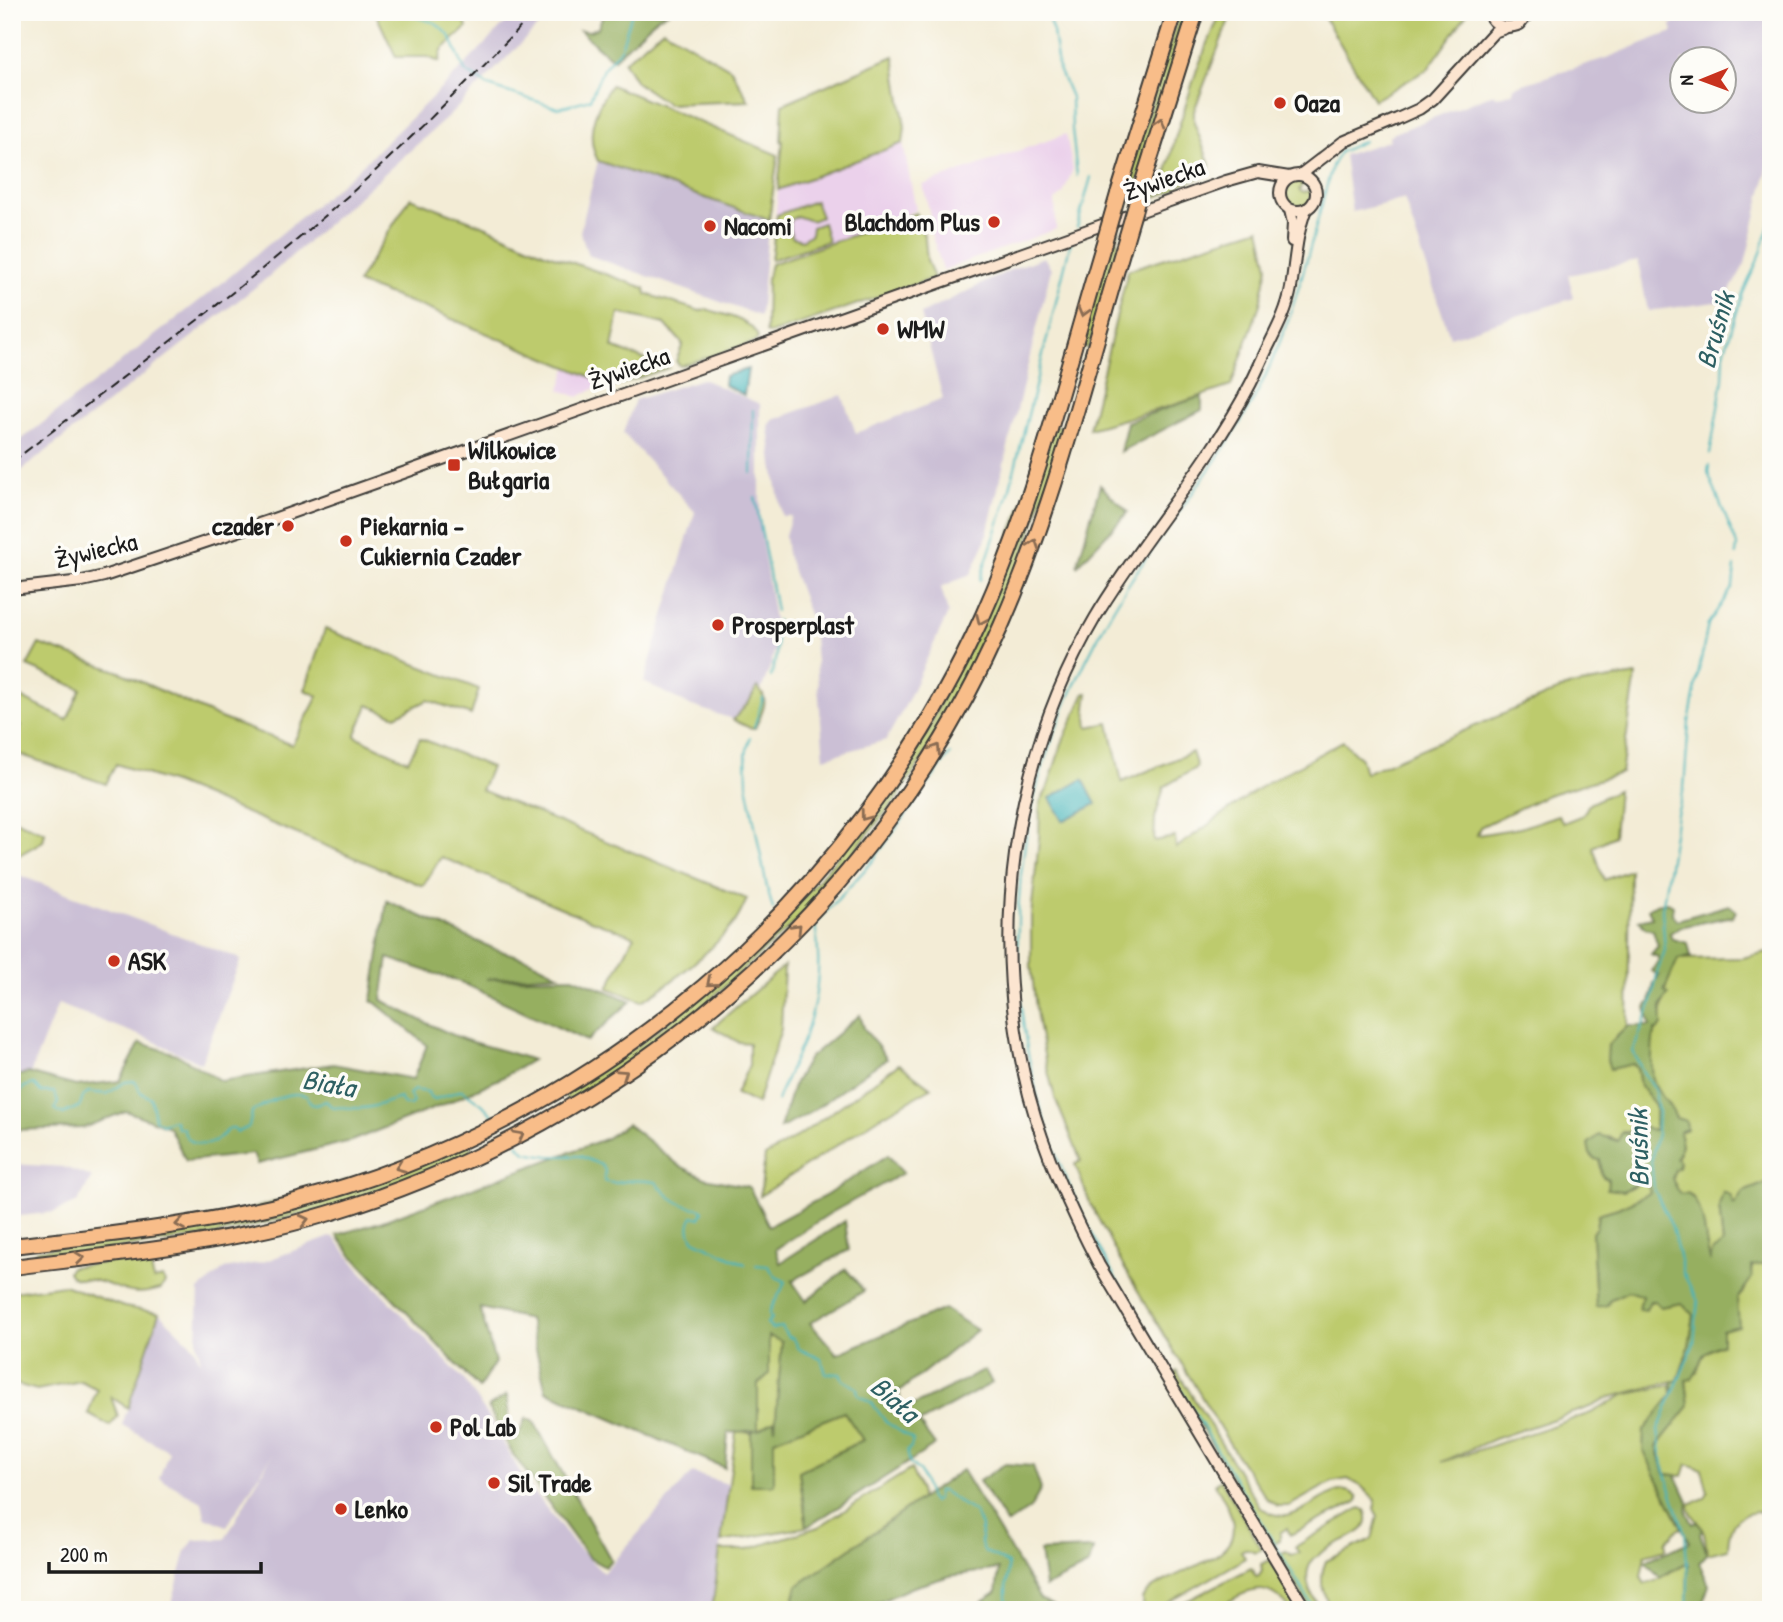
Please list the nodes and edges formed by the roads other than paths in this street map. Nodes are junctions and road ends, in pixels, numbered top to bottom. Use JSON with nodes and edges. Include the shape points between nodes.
{"nodes":[{"id":1,"x":1175,"y":12,"type":"edge"},
{"id":2,"x":1196,"y":12,"type":"edge"},
{"id":3,"x":1529,"y":12,"type":"edge"},
{"id":4,"x":1488,"y":13,"type":"edge"},
{"id":5,"x":1505,"y":28,"type":"junction"},
{"id":6,"x":1466,"y":61,"type":"junction"},
{"id":7,"x":1327,"y":154,"type":"junction"},
{"id":8,"x":1258,"y":172,"type":"junction"},
{"id":9,"x":1294,"y":176,"type":"junction"},
{"id":10,"x":1313,"y":183,"type":"junction"},
{"id":11,"x":1280,"y":188,"type":"junction"},
{"id":12,"x":1306,"y":209,"type":"junction"},
{"id":13,"x":1290,"y":210,"type":"junction"},
{"id":14,"x":1268,"y":346,"type":"junction"},
{"id":15,"x":12,"y":589,"type":"edge"},
{"id":16,"x":12,"y":1246,"type":"edge"},
{"id":17,"x":12,"y":1267,"type":"edge"},
{"id":18,"x":1306,"y":1610,"type":"edge"}],
"edges":[{"from":1,"to":16,"type":"highway","one_way":true,"bridge":true,"via":[[1005,564],[958,668],[908,755],[814,880],[690,1000],[639,1038],[556,1092],[463,1140],[369,1178],[263,1209],[159,1228]]},
{"from":17,"to":2,"type":"highway","one_way":true,"bridge":true,"via":[[259,1231],[376,1198],[472,1159],[566,1111],[629,1070],[722,1000],[769,956],[849,870],[891,816],[977,677],[1023,574],[1051,492]]},
{"from":3,"to":5,"type":"main road","via":[[1520,24]]},
{"from":4,"to":5,"type":"main road"},
{"from":4,"to":6,"type":"main road","via":[[1487,28]]},
{"from":5,"to":6,"type":"main road","via":[[1494,32]]},
{"from":6,"to":7,"type":"main road","via":[[1419,109],[1343,142]]},
{"from":7,"to":9,"type":"main road"},
{"from":7,"to":10,"type":"main road"},
{"from":8,"to":9,"type":"main road","name":"Żywiecka"},
{"from":8,"to":11,"type":"main road","via":[[1272,176]]},
{"from":8,"to":15,"type":"main road","name":"Żywiecka","via":[[125,570],[82,581]]},
{"from":9,"to":10,"type":"main road"},
{"from":9,"to":11,"type":"main road"},
{"from":10,"to":12,"type":"main road","via":[[1315,201]]},
{"from":11,"to":13,"type":"main road","via":[[1280,198]]},
{"from":12,"to":13,"type":"main road"},
{"from":12,"to":14,"type":"main road","via":[[1285,312]]},
{"from":13,"to":14,"type":"main road","via":[[1293,223],[1287,269]]},
{"from":14,"to":18,"type":"main road","via":[[1232,418],[1131,559],[1065,678],[1044,730],[1022,810],[1010,910],[1010,984],[1029,1095],[1070,1208],[1099,1265]]}]}
